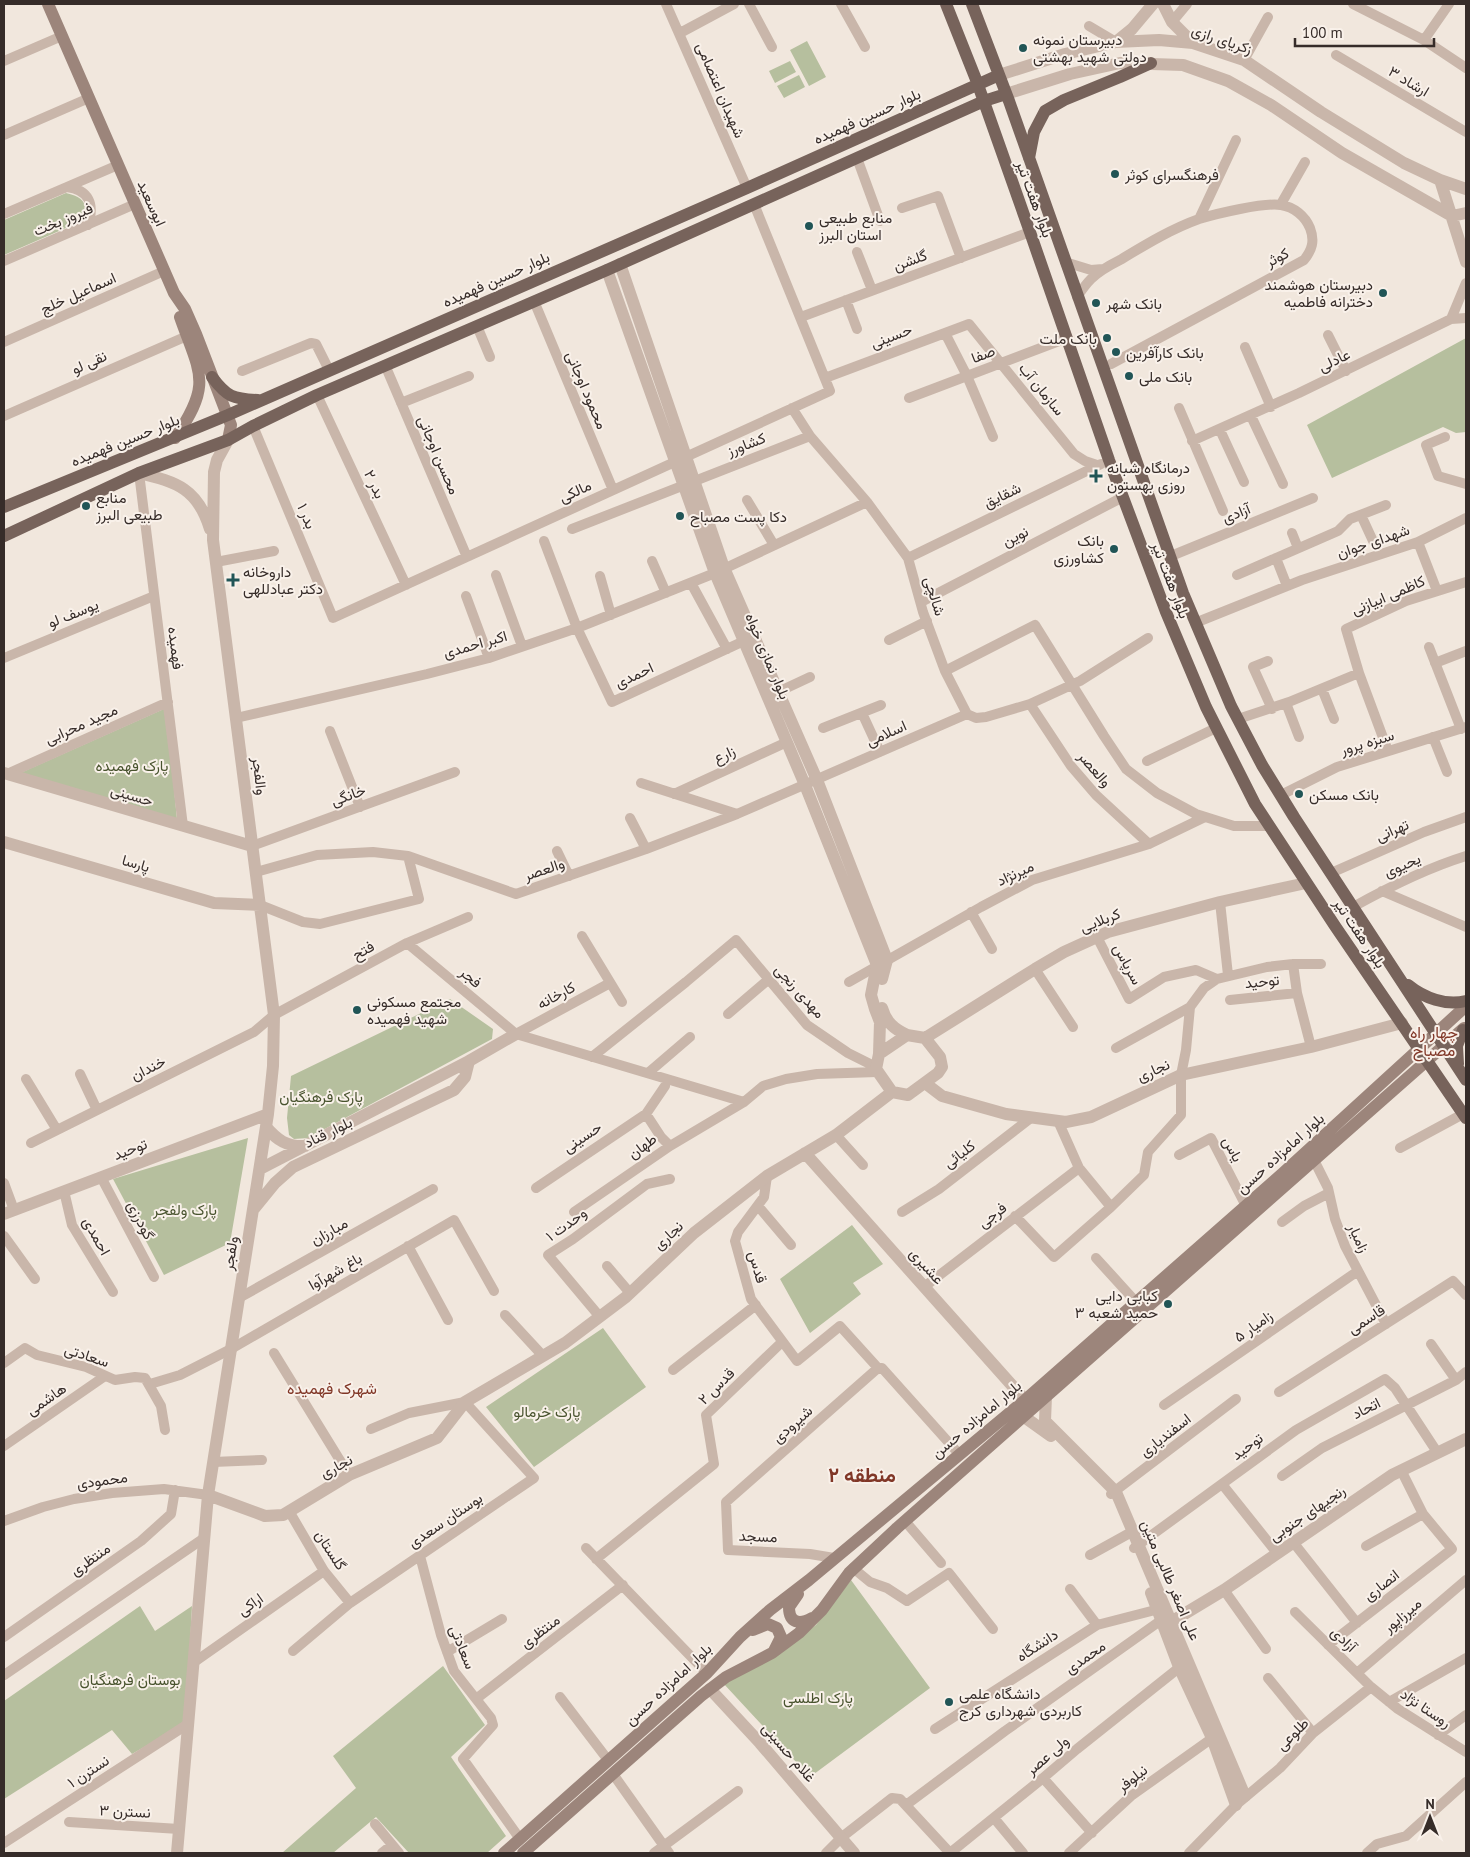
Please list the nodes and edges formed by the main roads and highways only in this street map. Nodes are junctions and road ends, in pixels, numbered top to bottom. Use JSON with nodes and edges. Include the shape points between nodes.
{"nodes":[{"id":1,"x":48,"y":4,"type":"edge"},
{"id":2,"x":946,"y":4,"type":"edge"},
{"id":3,"x":972,"y":4,"type":"edge"},
{"id":4,"x":1151,"y":63,"type":"road end"},
{"id":5,"x":999,"y":75,"type":"junction"},
{"id":6,"x":977,"y":84,"type":"junction"},
{"id":7,"x":1006,"y":94,"type":"junction"},
{"id":8,"x":984,"y":101,"type":"junction"},
{"id":9,"x":1029,"y":158,"type":"junction"},
{"id":10,"x":174,"y":293,"type":"junction"},
{"id":11,"x":212,"y":377,"type":"junction"},
{"id":12,"x":260,"y":400,"type":"junction"},
{"id":13,"x":228,"y":414,"type":"junction"},
{"id":14,"x":174,"y":438,"type":"junction"},
{"id":15,"x":228,"y":440,"type":"junction"},
{"id":16,"x":4,"y":507,"type":"edge"},
{"id":17,"x":4,"y":536,"type":"edge"},
{"id":18,"x":1178,"y":579,"type":"junction"},
{"id":19,"x":1156,"y":584,"type":"junction"},
{"id":20,"x":1186,"y":603,"type":"junction"},
{"id":21,"x":1166,"y":612,"type":"junction"},
{"id":22,"x":1399,"y":977,"type":"junction"},
{"id":23,"x":1466,"y":1001,"type":"edge"},
{"id":24,"x":1466,"y":1006,"type":"edge"},
{"id":25,"x":1464,"y":1028,"type":"edge"},
{"id":26,"x":1436,"y":1033,"type":"junction"},
{"id":27,"x":1445,"y":1047,"type":"junction"},
{"id":28,"x":1420,"y":1050,"type":"junction"},
{"id":29,"x":1428,"y":1061,"type":"junction"},
{"id":30,"x":1459,"y":1069,"type":"junction"},
{"id":31,"x":1466,"y":1080,"type":"edge"},
{"id":32,"x":1465,"y":1116,"type":"edge"},
{"id":33,"x":1216,"y":1239,"type":"junction"},
{"id":34,"x":809,"y":1580,"type":"junction"},
{"id":35,"x":822,"y":1610,"type":"junction"},
{"id":36,"x":740,"y":1637,"type":"junction"},
{"id":37,"x":772,"y":1653,"type":"junction"},
{"id":38,"x":504,"y":1853,"type":"edge"},
{"id":39,"x":523,"y":1853,"type":"edge"}],
"edges":[{"from":1,"to":10,"type":"main road","name":"ابوسعید"},
{"from":2,"to":6,"type":"main road","name":"بلوار هفت تیر"},
{"from":3,"to":5,"type":"main road","name":"بلوار هفت تیر"},
{"from":4,"to":9,"type":"main road","via":[[1064,100],[1045,112],[1034,132]]},
{"from":5,"to":6,"type":"main road","name":"بلوار حسین فهمیده"},
{"from":5,"to":7,"type":"main road","name":"بلوار هفت تیر"},
{"from":6,"to":8,"type":"main road","name":"بلوار هفت تیر"},
{"from":6,"to":12,"type":"main road","name":"بلوار حسین فهمیده"},
{"from":7,"to":8,"type":"main road"},
{"from":7,"to":9,"type":"main road","name":"بلوار هفت تیر"},
{"from":8,"to":15,"type":"main road","via":[[607,270],[317,395]]},
{"from":8,"to":19,"type":"main road","name":"بلوار هفت تیر","via":[[1067,338],[1103,463],[1123,497]]},
{"from":9,"to":18,"type":"main road","name":"بلوار هفت تیر"},
{"from":10,"to":11,"type":"main road","name":"ابوسعید","via":[[185,309]]},
{"from":10,"to":14,"type":"main road","via":[[200,379],[193,408]]},
{"from":11,"to":12,"type":"main road","via":[[226,393],[244,400]]},
{"from":11,"to":13,"type":"main road","name":"ابوسعید"},
{"from":12,"to":13,"type":"main road","name":"بلوار حسین فهمیده"},
{"from":13,"to":14,"type":"main road","name":"بلوار حسین فهمیده"},
{"from":13,"to":15,"type":"main road","via":[[232,427]]},
{"from":14,"to":16,"type":"main road","name":"بلوار حسین فهمیده"},
{"from":15,"to":17,"type":"main road","via":[[139,473]]},
{"from":18,"to":19,"type":"main road","via":[[1172,589],[1166,590]]},
{"from":18,"to":20,"type":"main road","name":"بلوار هفت تیر"},
{"from":19,"to":21,"type":"main road","name":"بلوار هفت تیر"},
{"from":20,"to":21,"type":"main road","via":[[1175,600]]},
{"from":20,"to":22,"type":"main road","name":"بلوار هفت تیر","via":[[1238,719],[1281,796]]},
{"from":21,"to":28,"type":"main road","name":"بلوار هفت تیر","via":[[1206,707],[1255,804]]},
{"from":22,"to":23,"type":"main road","via":[[1423,996],[1435,1000]]},
{"from":22,"to":26,"type":"main road","name":"بلوار هفت تیر"},
{"from":24,"to":26,"type":"main road","name":"بلوار امامزاده حسن"},
{"from":25,"to":27,"type":"main road","name":"بلوار امامزاده حسن"},
{"from":25,"to":30,"type":"main road","via":[[1457,1046]]},
{"from":26,"to":27,"type":"main road","name":"بلوار هفت تیر"},
{"from":26,"to":28,"type":"main road","name":"بلوار امامزاده حسن"},
{"from":27,"to":29,"type":"main road","name":"بلوار امامزاده حسن"},
{"from":27,"to":30,"type":"main road","name":"بلوار هفت تیر"},
{"from":28,"to":29,"type":"main road","name":"بلوار هفت تیر"},
{"from":28,"to":33,"type":"main road","name":"بلوار امامزاده حسن","via":[[1246,1206]]},
{"from":29,"to":32,"type":"main road","name":"بلوار هفت تیر"},
{"from":29,"to":33,"type":"main road","name":"بلوار امامزاده حسن","via":[[1314,1160]]},
{"from":30,"to":31,"type":"main road","name":"بلوار هفت تیر"},
{"from":33,"to":34,"type":"main road","name":"بلوار امامزاده حسن","via":[[1136,1302]]},
{"from":33,"to":35,"type":"main road","name":"بلوار امامزاده حسن","via":[[853,1568]]},
{"from":34,"to":35,"type":"main road","via":[[788,1607],[791,1616],[797,1622],[804,1622]]},
{"from":34,"to":36,"type":"main road","name":"بلوار امامزاده حسن"},
{"from":35,"to":37,"type":"main road","name":"بلوار امامزاده حسن"},
{"from":36,"to":37,"type":"main road","via":[[768,1624],[774,1626],[781,1638]]},
{"from":36,"to":38,"type":"main road","name":"بلوار امامزاده حسن","via":[[706,1673]]},
{"from":37,"to":39,"type":"main road","name":"بلوار امامزاده حسن","via":[[710,1689]]}]}
